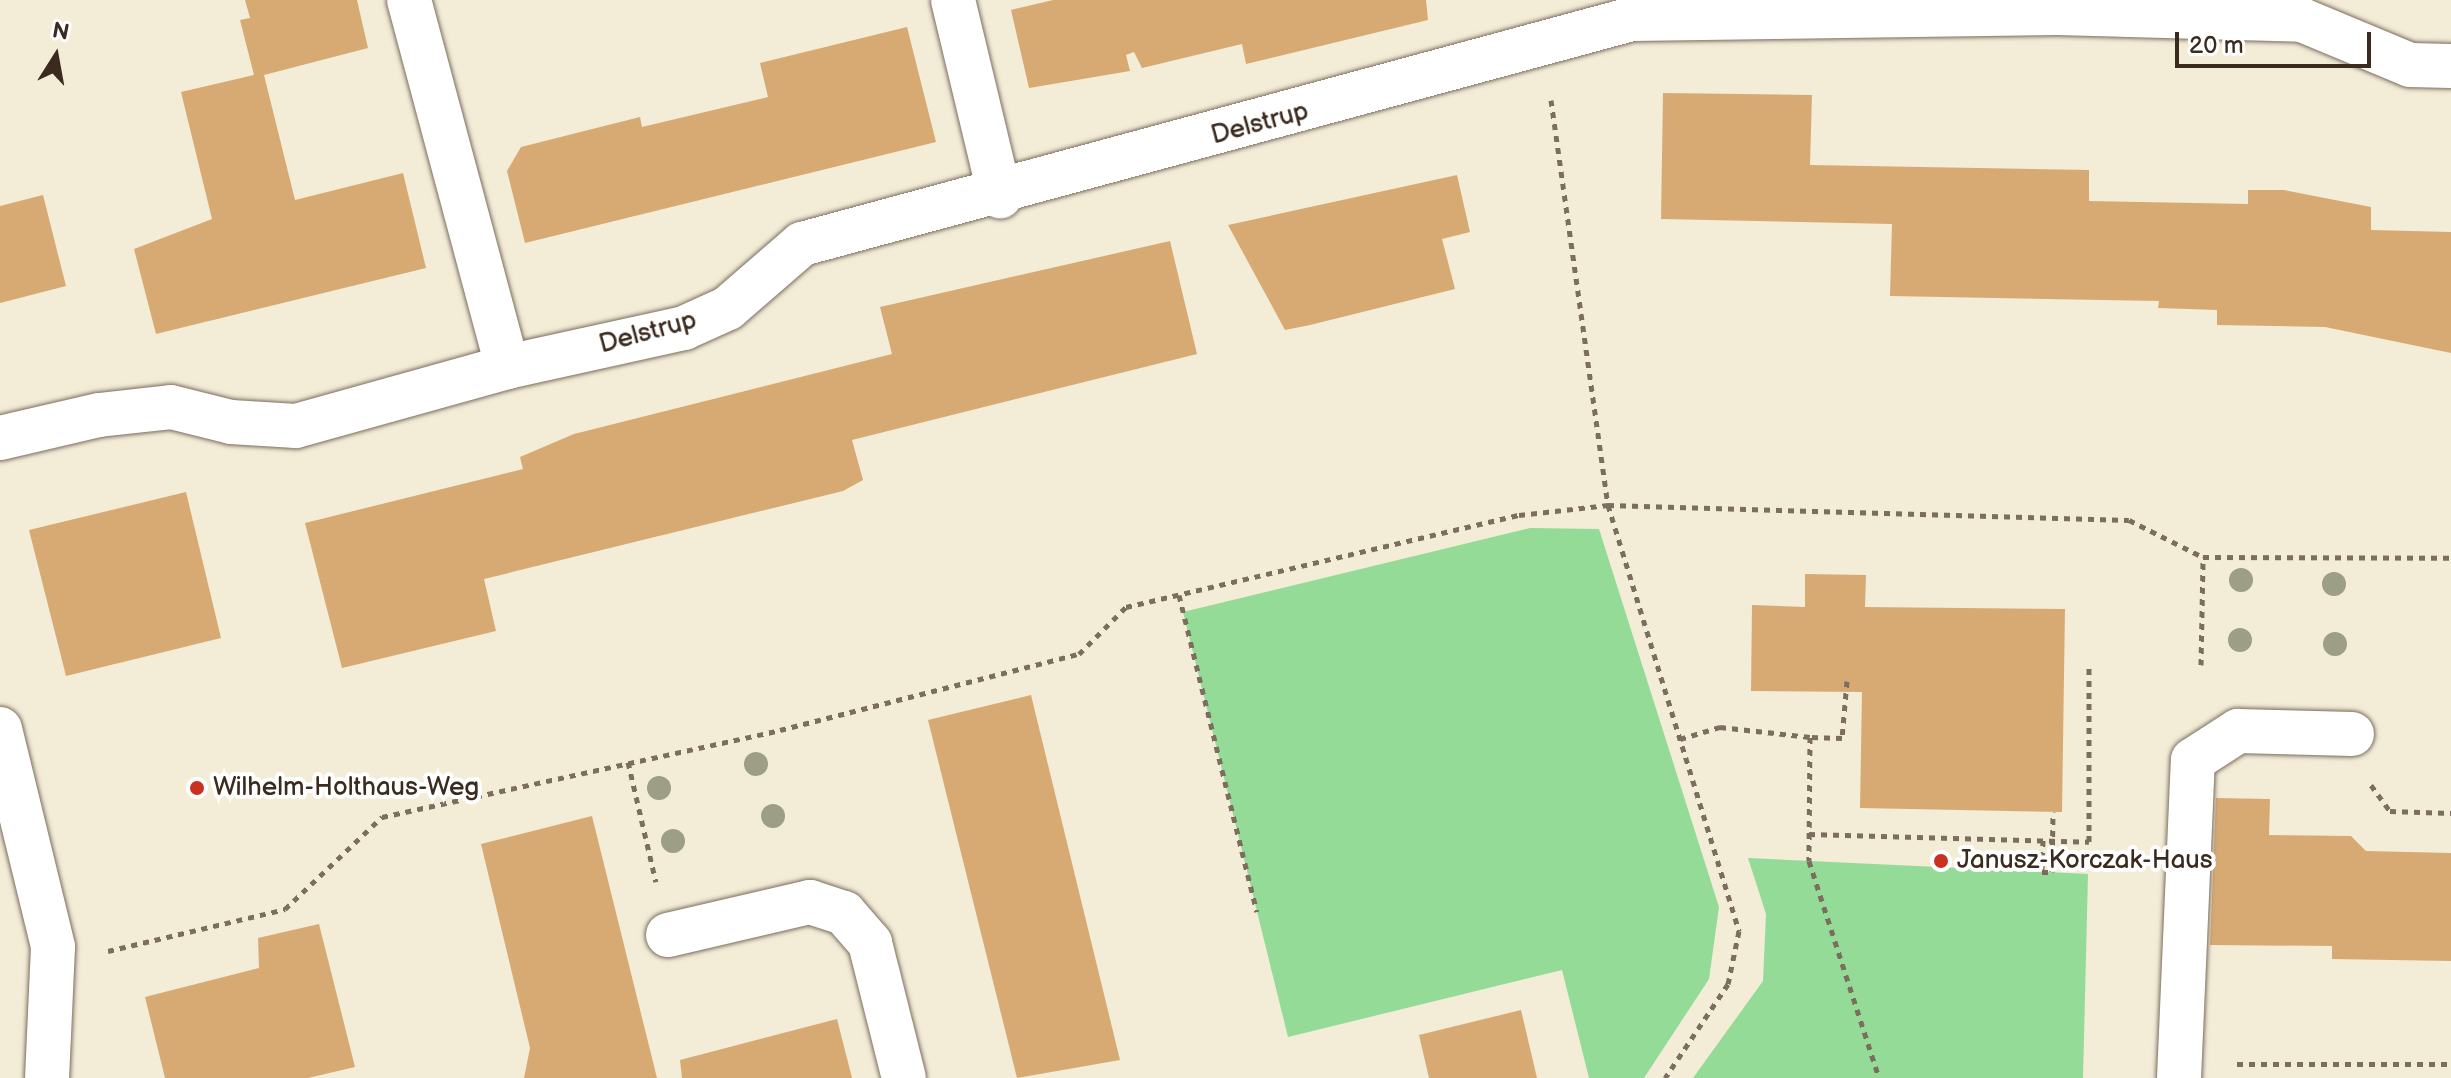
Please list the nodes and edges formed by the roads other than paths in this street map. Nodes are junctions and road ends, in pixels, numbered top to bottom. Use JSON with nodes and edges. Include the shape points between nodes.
{"nodes":[{"id":1,"x":409,"y":0,"type":"edge"},
{"id":2,"x":953,"y":0,"type":"edge"},
{"id":3,"x":2057,"y":6,"type":"edge"},
{"id":4,"x":2451,"y":66,"type":"edge"},
{"id":5,"x":1000,"y":196,"type":"junction"},
{"id":6,"x":507,"y":367,"type":"junction"},
{"id":7,"x":0,"y":438,"type":"edge"},
{"id":8,"x":0,"y":729,"type":"edge"},
{"id":9,"x":2352,"y":734,"type":"road end"},
{"id":10,"x":668,"y":935,"type":"road end"},
{"id":11,"x":2180,"y":1071,"type":"edge"},
{"id":12,"x":47,"y":1078,"type":"edge"},
{"id":13,"x":904,"y":1078,"type":"edge"}],
"edges":[{"from":1,"to":6,"type":"street"},
{"from":2,"to":5,"type":"street"},
{"from":3,"to":4,"type":"street","name":"Delstrup","via":[[2302,20],[2410,65]]},
{"from":3,"to":5,"type":"street","name":"Delstrup","via":[[1667,14]]},
{"from":5,"to":6,"type":"street","name":"Delstrup","via":[[802,244],[728,308],[684,328]]},
{"from":6,"to":7,"type":"street","name":"Delstrup","via":[[296,426],[231,422],[171,407]]},
{"from":8,"to":12,"type":"street","via":[[53,947]]},
{"from":9,"to":11,"type":"street","via":[[2238,731],[2193,760]]},
{"from":10,"to":13,"type":"street","via":[[810,902],[844,913],[870,943]]}]}
